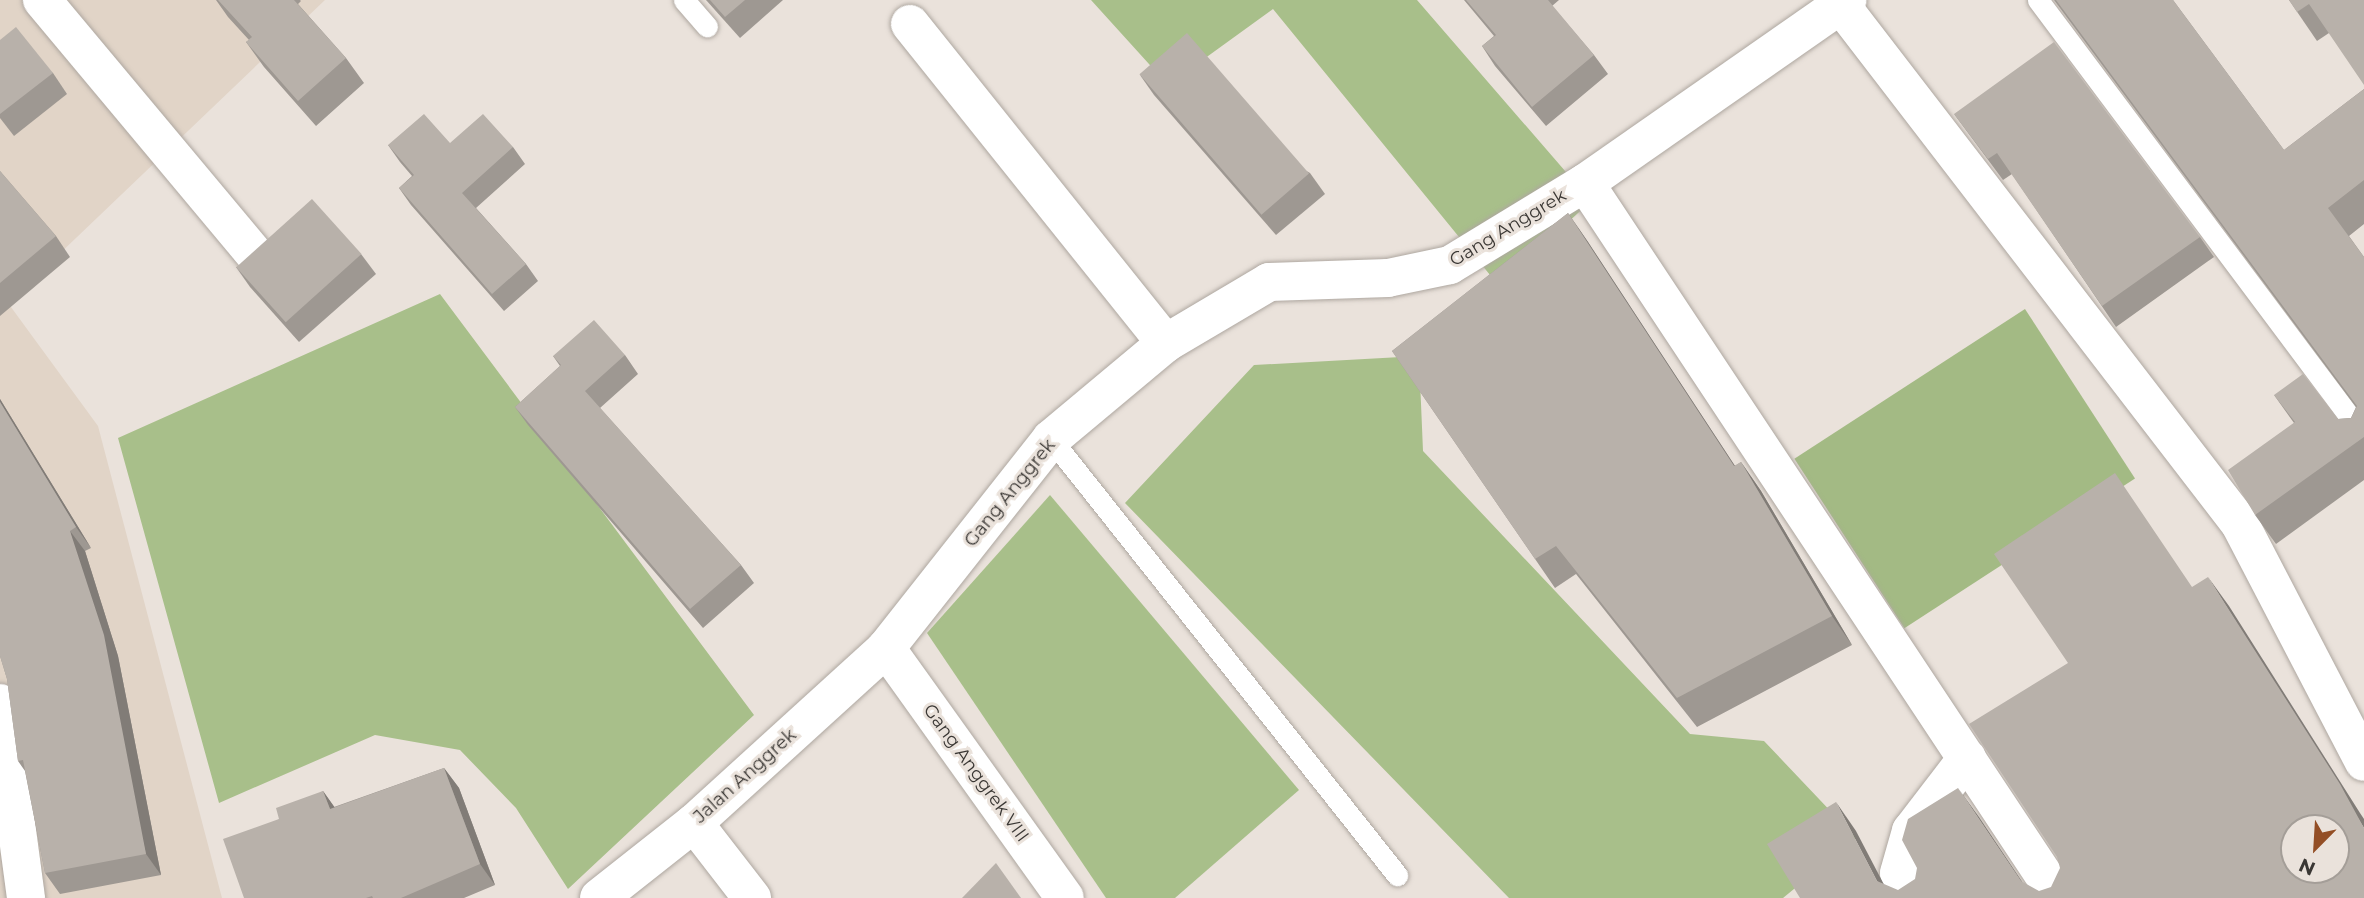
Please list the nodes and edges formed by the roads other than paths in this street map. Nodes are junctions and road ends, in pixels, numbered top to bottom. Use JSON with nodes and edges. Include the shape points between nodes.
{"nodes":[{"id":1,"x":42,"y":0,"type":"edge"},
{"id":2,"x":684,"y":0,"type":"edge"},
{"id":3,"x":2038,"y":0,"type":"edge"},
{"id":4,"x":1844,"y":2,"type":"edge"},
{"id":5,"x":910,"y":24,"type":"dead end"},
{"id":6,"x":707,"y":26,"type":"dead end"},
{"id":7,"x":1585,"y":183,"type":"junction"},
{"id":8,"x":257,"y":257,"type":"edge"},
{"id":9,"x":1166,"y":343,"type":"junction"},
{"id":10,"x":2364,"y":436,"type":"edge"},
{"id":11,"x":1051,"y":439,"type":"junction"},
{"id":12,"x":886,"y":648,"type":"junction"},
{"id":13,"x":0,"y":704,"type":"edge"},
{"id":14,"x":1967,"y":758,"type":"junction"},
{"id":15,"x":2364,"y":762,"type":"edge"},
{"id":16,"x":694,"y":823,"type":"junction"},
{"id":17,"x":1397,"y":875,"type":"dead end"},
{"id":18,"x":26,"y":898,"type":"edge"},
{"id":19,"x":599,"y":898,"type":"edge"},
{"id":20,"x":752,"y":898,"type":"edge"},
{"id":21,"x":1065,"y":898,"type":"edge"},
{"id":22,"x":1916,"y":898,"type":"edge"},
{"id":23,"x":2059,"y":898,"type":"edge"}],
"edges":[{"from":1,"to":8,"type":"street"},
{"from":2,"to":6,"type":"lane"},
{"from":3,"to":10,"type":"lane"},
{"from":4,"to":7,"type":"street","name":"Gang Anggrek"},
{"from":4,"to":15,"type":"street","via":[[2240,524]]},
{"from":5,"to":9,"type":"street"},
{"from":7,"to":9,"type":"street","name":"Gang Anggrek","via":[[1450,265],[1388,278],[1269,282]]},
{"from":7,"to":14,"type":"street"},
{"from":9,"to":11,"type":"street","name":"Gang Anggrek"},
{"from":11,"to":12,"type":"street","name":"Gang Anggrek"},
{"from":11,"to":17,"type":"lane"},
{"from":12,"to":16,"type":"street","name":"Jalan Anggrek"},
{"from":12,"to":21,"type":"street","name":"Gang Anggrek VIII"},
{"from":13,"to":18,"type":"street"},
{"from":14,"to":22,"type":"street","via":[[1910,831],[1899,873]]},
{"from":14,"to":23,"type":"street"},
{"from":16,"to":19,"type":"street","name":"Jalan Anggrek"},
{"from":16,"to":20,"type":"street"}]}
